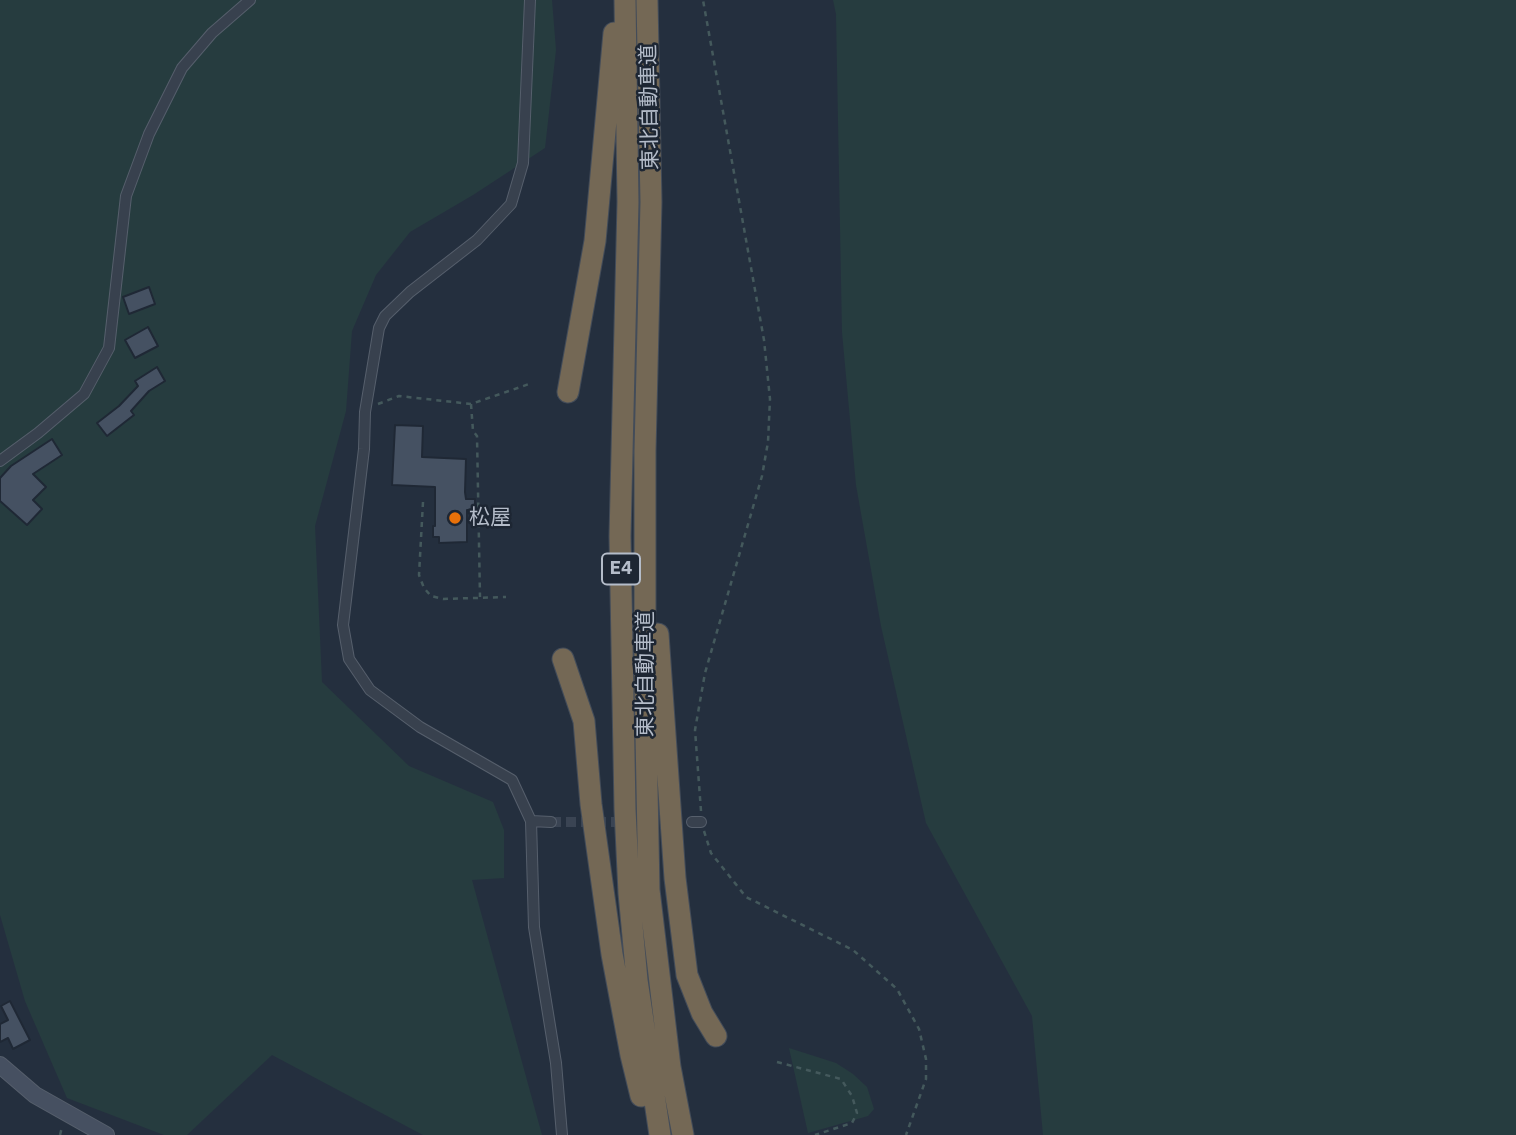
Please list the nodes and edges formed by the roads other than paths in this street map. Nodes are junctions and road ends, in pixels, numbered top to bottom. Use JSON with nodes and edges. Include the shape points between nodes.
{"nodes":[{"id":1,"x":250,"y":0,"type":"edge"},
{"id":2,"x":530,"y":0,"type":"edge"},
{"id":3,"x":616,"y":0,"type":"edge"},
{"id":4,"x":625,"y":0,"type":"edge"},
{"id":5,"x":647,"y":0,"type":"edge"},
{"id":6,"x":568,"y":392,"type":"dead end"},
{"id":7,"x":645,"y":451,"type":"junction"},
{"id":8,"x":0,"y":460,"type":"edge"},
{"id":9,"x":563,"y":659,"type":"dead end"},
{"id":10,"x":531,"y":821,"type":"junction"},
{"id":11,"x":551,"y":822,"type":"tunnel mouth"},
{"id":12,"x":716,"y":1036,"type":"dead end"},
{"id":13,"x":0,"y":1065,"type":"edge"},
{"id":14,"x":106,"y":1135,"type":"edge"},
{"id":15,"x":562,"y":1135,"type":"edge"},
{"id":16,"x":652,"y":1135,"type":"edge"},
{"id":17,"x":660,"y":1135,"type":"edge"},
{"id":18,"x":683,"y":1135,"type":"edge"}],
"edges":[{"from":1,"to":8,"type":"street","via":[[212,33],[182,68],[149,134],[126,196],[109,348],[84,394]]},
{"from":2,"to":10,"type":"street","via":[[523,163],[511,204],[477,240],[410,292],[379,328],[343,625],[349,659],[370,690],[420,727],[512,780]]},
{"from":3,"to":6,"type":"highway","via":[[595,241]]},
{"from":4,"to":17,"type":"highway","name":"東北自動車道","number":"E4","via":[[628,202],[621,550],[625,808],[637,980]]},
{"from":5,"to":7,"type":"highway","name":"東北自動車道","number":"E4","via":[[651,202]]},
{"from":7,"to":12,"type":"highway","via":[[675,878],[687,975]]},
{"from":7,"to":18,"type":"highway","name":"東北自動車道","number":"E4","via":[[649,890],[670,1067]]},
{"from":9,"to":16,"type":"highway","via":[[584,721],[612,954]]},
{"from":10,"to":11,"type":"street"},
{"from":10,"to":15,"type":"street","via":[[534,927],[556,1063]]},
{"from":13,"to":14,"type":"street","via":[[34,1095]]}]}
